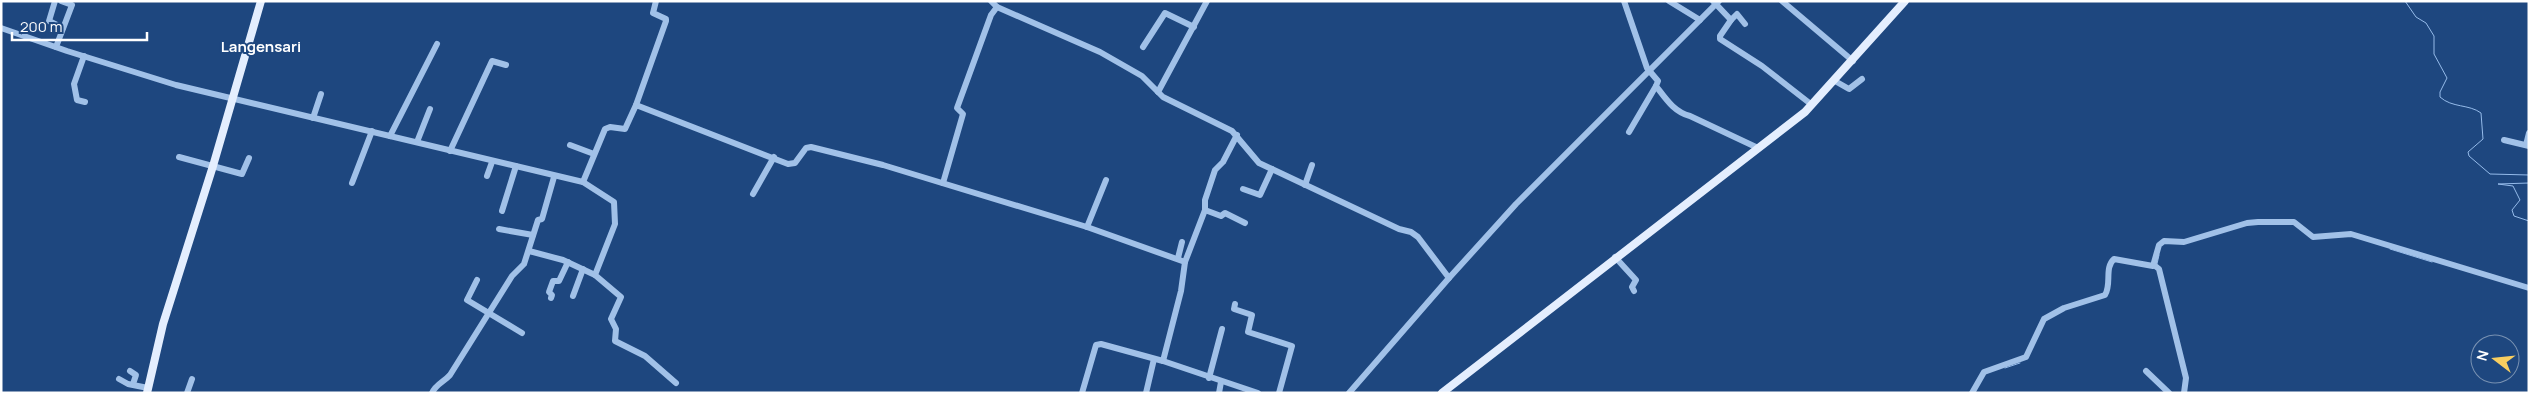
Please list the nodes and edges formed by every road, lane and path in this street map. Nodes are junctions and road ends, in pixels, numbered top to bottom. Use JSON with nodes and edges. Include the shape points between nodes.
{"nodes":[{"id":1,"x":56,"y":1,"type":"edge"},
{"id":2,"x":61,"y":1,"type":"edge"},
{"id":3,"x":261,"y":1,"type":"edge"},
{"id":4,"x":656,"y":1,"type":"edge"},
{"id":5,"x":991,"y":1,"type":"edge"},
{"id":6,"x":1207,"y":1,"type":"edge"},
{"id":7,"x":1624,"y":1,"type":"edge"},
{"id":8,"x":1669,"y":1,"type":"edge"},
{"id":9,"x":1782,"y":1,"type":"edge"},
{"id":10,"x":1905,"y":1,"type":"edge"},
{"id":11,"x":1716,"y":2,"type":"edge"},
{"id":12,"x":1678,"y":3,"type":"edge"},
{"id":13,"x":997,"y":7,"type":"junction"},
{"id":14,"x":1700,"y":20,"type":"junction"},
{"id":15,"x":1731,"y":20,"type":"junction"},
{"id":16,"x":1745,"y":24,"type":"dead end"},
{"id":17,"x":1194,"y":27,"type":"junction"},
{"id":18,"x":1,"y":28,"type":"edge"},
{"id":19,"x":63,"y":28,"type":"junction"},
{"id":20,"x":437,"y":44,"type":"dead end"},
{"id":21,"x":56,"y":47,"type":"junction"},
{"id":22,"x":1144,"y":47,"type":"dead end"},
{"id":23,"x":84,"y":56,"type":"junction"},
{"id":24,"x":1853,"y":61,"type":"junction"},
{"id":25,"x":506,"y":65,"type":"dead end"},
{"id":26,"x":1650,"y":71,"type":"junction"},
{"id":27,"x":1862,"y":79,"type":"dead end"},
{"id":28,"x":1835,"y":81,"type":"junction"},
{"id":29,"x":1656,"y":86,"type":"junction"},
{"id":30,"x":1158,"y":92,"type":"junction"},
{"id":31,"x":321,"y":94,"type":"dead end"},
{"id":32,"x":232,"y":98,"type":"junction"},
{"id":33,"x":85,"y":102,"type":"dead end"},
{"id":34,"x":636,"y":105,"type":"junction"},
{"id":35,"x":1812,"y":105,"type":"junction"},
{"id":36,"x":430,"y":109,"type":"dead end"},
{"id":37,"x":313,"y":118,"type":"junction"},
{"id":38,"x":372,"y":131,"type":"junction"},
{"id":39,"x":1628,"y":132,"type":"dead end"},
{"id":40,"x":2529,"y":133,"type":"edge"},
{"id":41,"x":390,"y":136,"type":"junction"},
{"id":42,"x":1237,"y":136,"type":"junction"},
{"id":43,"x":2504,"y":140,"type":"dead end"},
{"id":44,"x":417,"y":142,"type":"junction"},
{"id":45,"x":570,"y":145,"type":"dead end"},
{"id":46,"x":2527,"y":145,"type":"edge"},
{"id":47,"x":1758,"y":148,"type":"junction"},
{"id":48,"x":450,"y":151,"type":"junction"},
{"id":49,"x":594,"y":154,"type":"junction"},
{"id":50,"x":179,"y":157,"type":"dead end"},
{"id":51,"x":774,"y":157,"type":"junction"},
{"id":52,"x":249,"y":158,"type":"dead end"},
{"id":53,"x":492,"y":162,"type":"junction"},
{"id":54,"x":1312,"y":165,"type":"dead end"},
{"id":55,"x":213,"y":166,"type":"junction"},
{"id":56,"x":516,"y":166,"type":"junction"},
{"id":57,"x":1272,"y":169,"type":"junction"},
{"id":58,"x":487,"y":176,"type":"dead end"},
{"id":59,"x":554,"y":177,"type":"junction"},
{"id":60,"x":1106,"y":180,"type":"dead end"},
{"id":61,"x":583,"y":182,"type":"junction"},
{"id":62,"x":352,"y":183,"type":"dead end"},
{"id":63,"x":943,"y":183,"type":"junction"},
{"id":64,"x":1305,"y":185,"type":"junction"},
{"id":65,"x":1243,"y":188,"type":"dead end"},
{"id":66,"x":753,"y":194,"type":"dead end"},
{"id":67,"x":502,"y":210,"type":"dead end"},
{"id":68,"x":1205,"y":210,"type":"junction"},
{"id":69,"x":1245,"y":223,"type":"dead end"},
{"id":70,"x":1087,"y":227,"type":"junction"},
{"id":71,"x":499,"y":229,"type":"dead end"},
{"id":72,"x":533,"y":235,"type":"junction"},
{"id":73,"x":1182,"y":242,"type":"dead end"},
{"id":74,"x":529,"y":251,"type":"junction"},
{"id":75,"x":1616,"y":257,"type":"junction"},
{"id":76,"x":1178,"y":258,"type":"junction"},
{"id":77,"x":568,"y":262,"type":"junction"},
{"id":78,"x":1185,"y":262,"type":"junction"},
{"id":79,"x":2154,"y":265,"type":"junction"},
{"id":80,"x":583,"y":270,"type":"junction"},
{"id":81,"x":595,"y":275,"type":"junction"},
{"id":82,"x":1449,"y":278,"type":"junction"},
{"id":83,"x":477,"y":280,"type":"dead end"},
{"id":84,"x":2529,"y":288,"type":"edge"},
{"id":85,"x":1634,"y":291,"type":"dead end"},
{"id":86,"x":572,"y":296,"type":"dead end"},
{"id":87,"x":551,"y":298,"type":"dead end"},
{"id":88,"x":1235,"y":304,"type":"dead end"},
{"id":89,"x":490,"y":315,"type":"junction"},
{"id":90,"x":1222,"y":329,"type":"dead end"},
{"id":91,"x":522,"y":333,"type":"dead end"},
{"id":92,"x":1154,"y":359,"type":"junction"},
{"id":93,"x":1163,"y":361,"type":"junction"},
{"id":94,"x":130,"y":371,"type":"dead end"},
{"id":95,"x":2146,"y":371,"type":"dead end"},
{"id":96,"x":1209,"y":378,"type":"junction"},
{"id":97,"x":119,"y":379,"type":"dead end"},
{"id":98,"x":192,"y":379,"type":"dead end"},
{"id":99,"x":1221,"y":382,"type":"junction"},
{"id":100,"x":676,"y":383,"type":"dead end"},
{"id":101,"x":133,"y":384,"type":"junction"},
{"id":102,"x":1236,"y":390,"type":"edge"},
{"id":103,"x":148,"y":392,"type":"edge"},
{"id":104,"x":187,"y":393,"type":"edge"},
{"id":105,"x":432,"y":393,"type":"edge"},
{"id":106,"x":1082,"y":393,"type":"edge"},
{"id":107,"x":1146,"y":393,"type":"edge"},
{"id":108,"x":1219,"y":393,"type":"edge"},
{"id":109,"x":1258,"y":393,"type":"edge"},
{"id":110,"x":1279,"y":393,"type":"edge"},
{"id":111,"x":1349,"y":393,"type":"edge"},
{"id":112,"x":1442,"y":393,"type":"edge"},
{"id":113,"x":1972,"y":393,"type":"edge"},
{"id":114,"x":2169,"y":393,"type":"edge"},
{"id":115,"x":2184,"y":393,"type":"edge"}],
"edges":[{"from":1,"to":19,"type":"street","via":[[49,21]]},
{"from":2,"to":19,"type":"street","via":[[72,6]]},
{"from":3,"to":32,"type":"main road"},
{"from":4,"to":34,"type":"street","via":[[653,13],[666,21]]},
{"from":5,"to":13,"type":"street"},
{"from":6,"to":17,"type":"street"},
{"from":7,"to":26,"type":"street","via":[[1635,39]]},
{"from":8,"to":12,"type":"street"},
{"from":9,"to":24,"type":"street"},
{"from":10,"to":24,"type":"main road"},
{"from":11,"to":14,"type":"street"},
{"from":11,"to":15,"type":"street"},
{"from":12,"to":14,"type":"street"},
{"from":13,"to":30,"type":"street","via":[[1100,52],[1142,76]]},
{"from":13,"to":63,"type":"street","via":[[957,108],[962,114]]},
{"from":14,"to":26,"type":"street"},
{"from":15,"to":16,"type":"street","via":[[1737,14]]},
{"from":15,"to":35,"type":"street","via":[[1720,39],[1762,66]]},
{"from":17,"to":22,"type":"street","via":[[1165,13]]},
{"from":17,"to":30,"type":"street"},
{"from":18,"to":21,"type":"street"},
{"from":19,"to":21,"type":"street"},
{"from":20,"to":41,"type":"street"},
{"from":21,"to":23,"type":"street"},
{"from":23,"to":32,"type":"street","via":[[176,85]]},
{"from":23,"to":33,"type":"street","via":[[74,89],[76,100]]},
{"from":24,"to":28,"type":"main road"},
{"from":25,"to":48,"type":"street","via":[[492,60]]},
{"from":26,"to":29,"type":"street","via":[[1658,81]]},
{"from":26,"to":82,"type":"street","via":[[1516,204]]},
{"from":27,"to":28,"type":"street","via":[[1849,90]]},
{"from":28,"to":35,"type":"main road"},
{"from":29,"to":39,"type":"street"},
{"from":29,"to":47,"type":"street","via":[[1680,114]]},
{"from":30,"to":42,"type":"street","via":[[1163,98],[1211,119]]},
{"from":31,"to":37,"type":"street"},
{"from":32,"to":37,"type":"street"},
{"from":32,"to":55,"type":"main road"},
{"from":34,"to":49,"type":"street","via":[[625,129],[605,129]]},
{"from":34,"to":51,"type":"street"},
{"from":35,"to":47,"type":"main road"},
{"from":36,"to":44,"type":"street"},
{"from":37,"to":38,"type":"street"},
{"from":38,"to":41,"type":"street"},
{"from":38,"to":62,"type":"street"},
{"from":40,"to":46,"type":"street"},
{"from":41,"to":44,"type":"street"},
{"from":42,"to":57,"type":"street","via":[[1254,158]]},
{"from":42,"to":68,"type":"street","via":[[1215,170]]},
{"from":43,"to":46,"type":"street"},
{"from":44,"to":48,"type":"street"},
{"from":45,"to":49,"type":"street"},
{"from":47,"to":75,"type":"main road"},
{"from":48,"to":53,"type":"street"},
{"from":49,"to":61,"type":"street"},
{"from":50,"to":55,"type":"street"},
{"from":51,"to":63,"type":"street","via":[[793,164],[806,148],[811,147]]},
{"from":51,"to":66,"type":"street"},
{"from":52,"to":55,"type":"street","via":[[242,174]]},
{"from":53,"to":56,"type":"street"},
{"from":53,"to":58,"type":"street"},
{"from":54,"to":64,"type":"street"},
{"from":55,"to":103,"type":"main road","via":[[163,324]]},
{"from":56,"to":59,"type":"street"},
{"from":56,"to":67,"type":"street"},
{"from":57,"to":64,"type":"street"},
{"from":57,"to":65,"type":"street","via":[[1260,195]]},
{"from":59,"to":61,"type":"street"},
{"from":59,"to":72,"type":"street","via":[[542,219],[538,220]]},
{"from":60,"to":70,"type":"street"},
{"from":61,"to":81,"type":"street","via":[[613,200],[614,205],[615,224]]},
{"from":63,"to":70,"type":"street"},
{"from":64,"to":82,"type":"street","via":[[1411,232]]},
{"from":68,"to":69,"type":"street","via":[[1221,216],[1225,213]]},
{"from":68,"to":78,"type":"street"},
{"from":70,"to":76,"type":"street"},
{"from":71,"to":72,"type":"street"},
{"from":72,"to":74,"type":"street"},
{"from":73,"to":76,"type":"street"},
{"from":74,"to":77,"type":"street"},
{"from":74,"to":89,"type":"street"},
{"from":75,"to":85,"type":"street","via":[[1636,280],[1632,287]]},
{"from":75,"to":112,"type":"main road"},
{"from":76,"to":78,"type":"street"},
{"from":77,"to":80,"type":"street"},
{"from":77,"to":87,"type":"street","via":[[559,281],[553,281],[549,292]]},
{"from":78,"to":93,"type":"street"},
{"from":79,"to":84,"type":"street","via":[[2159,245],[2164,241],[2184,242],[2247,223],[2290,222],[2298,224],[2313,237],[2351,234]]},
{"from":79,"to":113,"type":"street","via":[[2114,259],[2109,267],[2105,295],[2064,308],[2044,319],[2026,358],[1984,372]]},
{"from":79,"to":115,"type":"street","via":[[2159,269],[2186,378]]},
{"from":80,"to":81,"type":"street"},
{"from":80,"to":86,"type":"street"},
{"from":81,"to":100,"type":"street","via":[[621,297],[611,319],[616,329],[615,341],[646,356]]},
{"from":82,"to":111,"type":"street"},
{"from":83,"to":89,"type":"street","via":[[466,300]]},
{"from":88,"to":110,"type":"street","via":[[1234,309],[1252,315],[1248,332],[1292,346]]},
{"from":89,"to":91,"type":"street"},
{"from":89,"to":105,"type":"street","via":[[450,375],[435,386]]},
{"from":90,"to":96,"type":"street"},
{"from":92,"to":93,"type":"street"},
{"from":92,"to":106,"type":"street","via":[[1096,345]]},
{"from":92,"to":107,"type":"street"},
{"from":93,"to":96,"type":"street"},
{"from":94,"to":101,"type":"street","via":[[136,375]]},
{"from":95,"to":114,"type":"street"},
{"from":96,"to":99,"type":"street"},
{"from":97,"to":101,"type":"street"},
{"from":98,"to":104,"type":"street"},
{"from":99,"to":102,"type":"street"},
{"from":99,"to":108,"type":"street"},
{"from":101,"to":103,"type":"street"},
{"from":102,"to":109,"type":"street"}]}
